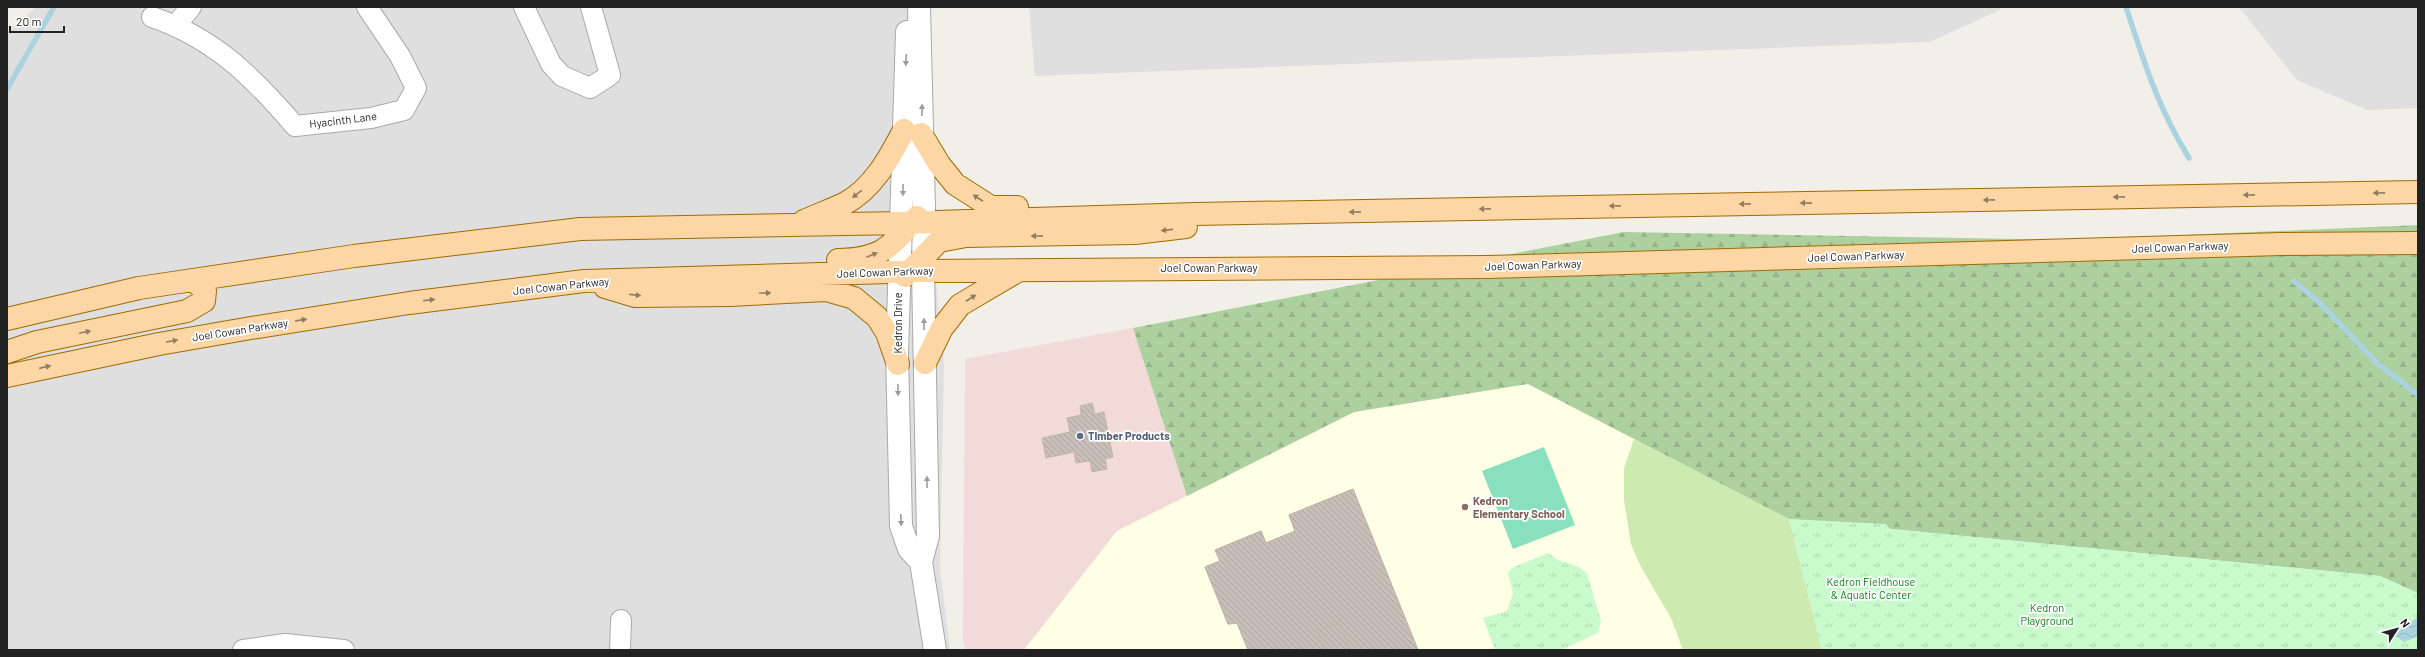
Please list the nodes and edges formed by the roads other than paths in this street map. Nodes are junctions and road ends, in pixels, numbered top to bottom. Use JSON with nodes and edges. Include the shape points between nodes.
{"nodes":[{"id":1,"x":191,"y":7,"type":"edge"},
{"id":2,"x":367,"y":7,"type":"edge"},
{"id":3,"x":524,"y":7,"type":"edge"},
{"id":4,"x":591,"y":7,"type":"edge"},
{"id":5,"x":907,"y":7,"type":"edge"},
{"id":6,"x":919,"y":7,"type":"edge"},
{"id":7,"x":152,"y":17,"type":"dead end"},
{"id":8,"x":176,"y":25,"type":"junction"},
{"id":9,"x":913,"y":132,"type":"junction"},
{"id":10,"x":2418,"y":192,"type":"edge"},
{"id":11,"x":1195,"y":214,"type":"junction"},
{"id":12,"x":1232,"y":214,"type":"junction"},
{"id":13,"x":912,"y":223,"type":"junction"},
{"id":14,"x":792,"y":225,"type":"junction"},
{"id":15,"x":2418,"y":243,"type":"edge"},
{"id":16,"x":1020,"y":270,"type":"junction"},
{"id":17,"x":910,"y":271,"type":"junction"},
{"id":18,"x":194,"y":280,"type":"junction"},
{"id":19,"x":584,"y":281,"type":"junction"},
{"id":20,"x":7,"y":319,"type":"edge"},
{"id":21,"x":7,"y":352,"type":"edge"},
{"id":22,"x":925,"y":363,"type":"junction"},
{"id":23,"x":898,"y":364,"type":"junction"},
{"id":24,"x":7,"y":376,"type":"edge"},
{"id":25,"x":921,"y":562,"type":"junction"},
{"id":26,"x":621,"y":620,"type":"dead end"},
{"id":27,"x":243,"y":650,"type":"edge"},
{"id":28,"x":344,"y":650,"type":"edge"},
{"id":29,"x":620,"y":650,"type":"edge"},
{"id":30,"x":935,"y":650,"type":"edge"}],
"edges":[{"from":1,"to":8,"type":"street"},
{"from":2,"to":8,"type":"street","name":"Hyacinth Lane","via":[[400,56],[416,88],[404,110],[371,118],[295,126],[241,68],[208,43]]},
{"from":3,"to":4,"type":"street","via":[[551,64],[562,76],[590,88],[610,75]]},
{"from":5,"to":9,"type":"street","name":"Kedron Drive","one_way":true},
{"from":9,"to":6,"type":"street","name":"Kedron Drive","one_way":true},
{"from":7,"to":8,"type":"street","name":"Hyacinth Lane"},
{"from":11,"to":9,"type":"main road","one_way":true,"via":[[1144,204],[991,207],[955,184]]},
{"from":9,"to":13,"type":"street","name":"Kedron Drive"},
{"from":9,"to":14,"type":"main road","one_way":true,"via":[[870,184],[846,203]]},
{"from":10,"to":12,"type":"main road","one_way":true},
{"from":11,"to":12,"type":"main road"},
{"from":11,"to":13,"type":"main road"},
{"from":12,"to":17,"type":"main road","one_way":true,"via":[[1180,228],[1135,233],[966,236],[938,241]]},
{"from":13,"to":14,"type":"main road"},
{"from":13,"to":17,"type":"street","name":"Kedron Drive"},
{"from":13,"to":17,"type":"street","name":"Kedron Drive"},
{"from":19,"to":13,"type":"main road","one_way":true,"via":[[625,269],[745,262],[862,260],[889,248]]},
{"from":14,"to":18,"type":"main road","via":[[580,229],[354,256]]},
{"from":15,"to":16,"type":"main road","name":"Joel Cowan Parkway","via":[[2273,244],[1488,267]]},
{"from":16,"to":17,"type":"main road","name":"Joel Cowan Parkway"},
{"from":22,"to":16,"type":"main road","one_way":true,"via":[[942,328],[960,305],[992,284]]},
{"from":17,"to":19,"type":"main road","name":"Joel Cowan Parkway"},
{"from":22,"to":17,"type":"street","name":"Kedron Drive","one_way":true},
{"from":17,"to":23,"type":"street","name":"Kedron Drive"},
{"from":18,"to":20,"type":"main road","via":[[139,288]]},
{"from":21,"to":18,"type":"main road","one_way":true,"via":[[36,342],[186,311],[204,301],[205,291]]},
{"from":19,"to":23,"type":"main road","one_way":true,"via":[[635,296],[826,290],[854,298],[877,317],[887,333]]},
{"from":24,"to":19,"type":"main road","name":"Joel Cowan Parkway","one_way":true,"via":[[159,344],[251,328],[409,303]]},
{"from":25,"to":22,"type":"street","name":"Kedron Drive","one_way":true,"via":[[928,536]]},
{"from":23,"to":25,"type":"street","name":"Kedron Drive","one_way":true,"via":[[901,526],[909,549]]},
{"from":25,"to":30,"type":"street","name":"Kedron Drive"},
{"from":26,"to":29,"type":"street"},
{"from":27,"to":28,"type":"street","via":[[285,644]]}]}
